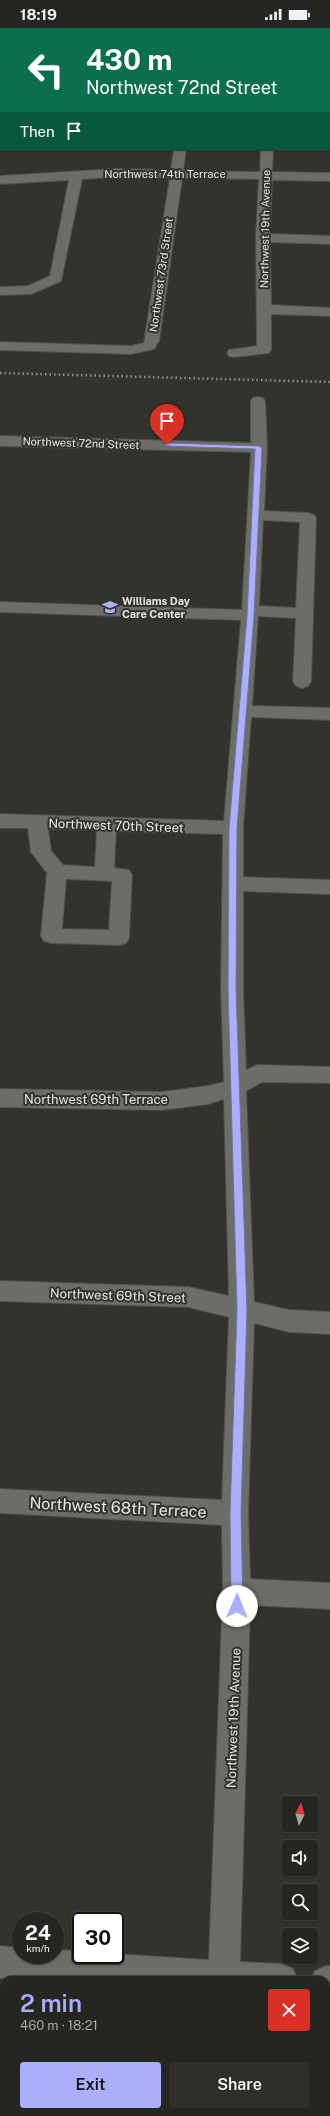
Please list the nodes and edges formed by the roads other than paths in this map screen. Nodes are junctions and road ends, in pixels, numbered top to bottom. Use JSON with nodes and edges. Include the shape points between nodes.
{"nodes":[{"id":1,"x":180,"y":150,"type":"edge"},
{"id":2,"x":267,"y":150,"type":"edge"},
{"id":3,"x":177,"y":173,"type":"junction"},
{"id":4,"x":76,"y":175,"type":"junction"},
{"id":5,"x":265,"y":175,"type":"junction"},
{"id":6,"x":330,"y":177,"type":"edge"},
{"id":7,"x":0,"y":180,"type":"edge"},
{"id":8,"x":263,"y":238,"type":"junction"},
{"id":9,"x":330,"y":240,"type":"edge"},
{"id":10,"x":0,"y":291,"type":"edge"},
{"id":11,"x":263,"y":309,"type":"junction"},
{"id":12,"x":330,"y":312,"type":"edge"},
{"id":13,"x":0,"y":346,"type":"edge"},
{"id":14,"x":234,"y":353,"type":"dead end"},
{"id":15,"x":258,"y":401,"type":"dead end"},
{"id":16,"x":0,"y":440,"type":"edge"},
{"id":17,"x":259,"y":448,"type":"junction"},
{"id":18,"x":255,"y":515,"type":"junction"},
{"id":19,"x":0,"y":607,"type":"edge"},
{"id":20,"x":250,"y":613,"type":"junction"},
{"id":21,"x":304,"y":613,"type":"junction"},
{"id":22,"x":302,"y":682,"type":"dead end"},
{"id":23,"x":243,"y":711,"type":"junction"},
{"id":24,"x":330,"y":714,"type":"edge"},
{"id":25,"x":0,"y":822,"type":"edge"},
{"id":26,"x":37,"y":823,"type":"junction"},
{"id":27,"x":107,"y":825,"type":"junction"},
{"id":28,"x":233,"y":828,"type":"junction"},
{"id":29,"x":57,"y":872,"type":"junction"},
{"id":30,"x":104,"y":874,"type":"junction"},
{"id":31,"x":232,"y":884,"type":"junction"},
{"id":32,"x":330,"y":887,"type":"edge"},
{"id":33,"x":330,"y":1075,"type":"edge"},
{"id":34,"x":236,"y":1087,"type":"junction"},
{"id":35,"x":0,"y":1098,"type":"edge"},
{"id":36,"x":0,"y":1291,"type":"edge"},
{"id":37,"x":242,"y":1310,"type":"junction"},
{"id":38,"x":330,"y":1323,"type":"edge"},
{"id":39,"x":0,"y":1501,"type":"edge"},
{"id":40,"x":235,"y":1513,"type":"junction"},
{"id":41,"x":237,"y":1591,"type":"junction"},
{"id":42,"x":330,"y":1596,"type":"edge"},
{"id":43,"x":0,"y":1962,"type":"edge"},
{"id":44,"x":184,"y":1976,"type":"edge"},
{"id":45,"x":224,"y":1976,"type":"edge"}],
"edges":[{"from":1,"to":3,"type":"street","name":"Northwest 73rd Street"},
{"from":2,"to":5,"type":"street","name":"Northwest 19th Avenue"},
{"from":3,"to":4,"type":"street","name":"Northwest 74th Terrace"},
{"from":3,"to":5,"type":"street","name":"Northwest 74th Terrace"},
{"from":3,"to":13,"type":"street","name":"Northwest 73rd Street","via":[[152,341],[148,346],[131,350]]},
{"from":4,"to":7,"type":"street","name":"Northwest 74th Terrace"},
{"from":4,"to":10,"type":"street","via":[[56,278],[31,290]]},
{"from":5,"to":6,"type":"street","name":"Northwest 74th Terrace"},
{"from":5,"to":8,"type":"street","name":"Northwest 19th Avenue"},
{"from":8,"to":9,"type":"street"},
{"from":8,"to":11,"type":"street","name":"Northwest 19th Avenue"},
{"from":11,"to":12,"type":"street"},
{"from":11,"to":14,"type":"street","via":[[264,350]]},
{"from":15,"to":17,"type":"street","name":"Northwest 19th Avenue"},
{"from":16,"to":17,"type":"street","name":"Northwest 72nd Street"},
{"from":17,"to":18,"type":"street","name":"Northwest 19th Avenue"},
{"from":18,"to":20,"type":"street","name":"Northwest 19th Avenue"},
{"from":18,"to":21,"type":"street","via":[[308,518]]},
{"from":19,"to":20,"type":"street"},
{"from":20,"to":21,"type":"street"},
{"from":20,"to":23,"type":"street","name":"Northwest 19th Avenue"},
{"from":21,"to":22,"type":"street"},
{"from":23,"to":24,"type":"street"},
{"from":23,"to":28,"type":"street","name":"Northwest 19th Avenue"},
{"from":25,"to":26,"type":"street","name":"Northwest 70th Street"},
{"from":26,"to":27,"type":"street","name":"Northwest 70th Street"},
{"from":26,"to":29,"type":"street","via":[[41,852]]},
{"from":27,"to":28,"type":"street","name":"Northwest 70th Street"},
{"from":27,"to":30,"type":"street"},
{"from":28,"to":31,"type":"street","name":"Northwest 19th Avenue"},
{"from":29,"to":30,"type":"street"},
{"from":29,"to":30,"type":"street","via":[[51,936],[119,938],[122,875]]},
{"from":31,"to":32,"type":"street"},
{"from":31,"to":34,"type":"street","name":"Northwest 19th Avenue","via":[[232,988]]},
{"from":33,"to":34,"type":"street","name":"Northwest 69th Terrace","via":[[258,1073]]},
{"from":34,"to":35,"type":"street","name":"Northwest 69th Terrace","via":[[208,1095],[162,1101]]},
{"from":34,"to":37,"type":"street","name":"Northwest 19th Avenue"},
{"from":36,"to":37,"type":"street","name":"Northwest 69th Street","via":[[188,1297]]},
{"from":37,"to":38,"type":"street","name":"Northwest 69th Street","via":[[289,1322]]},
{"from":37,"to":40,"type":"street","name":"Northwest 19th Avenue"},
{"from":39,"to":40,"type":"street","name":"Northwest 68th Terrace"},
{"from":40,"to":41,"type":"street","name":"Northwest 19th Avenue"},
{"from":41,"to":42,"type":"street"},
{"from":41,"to":45,"type":"street","name":"Northwest 19th Avenue"},
{"from":43,"to":44,"type":"street"}]}
